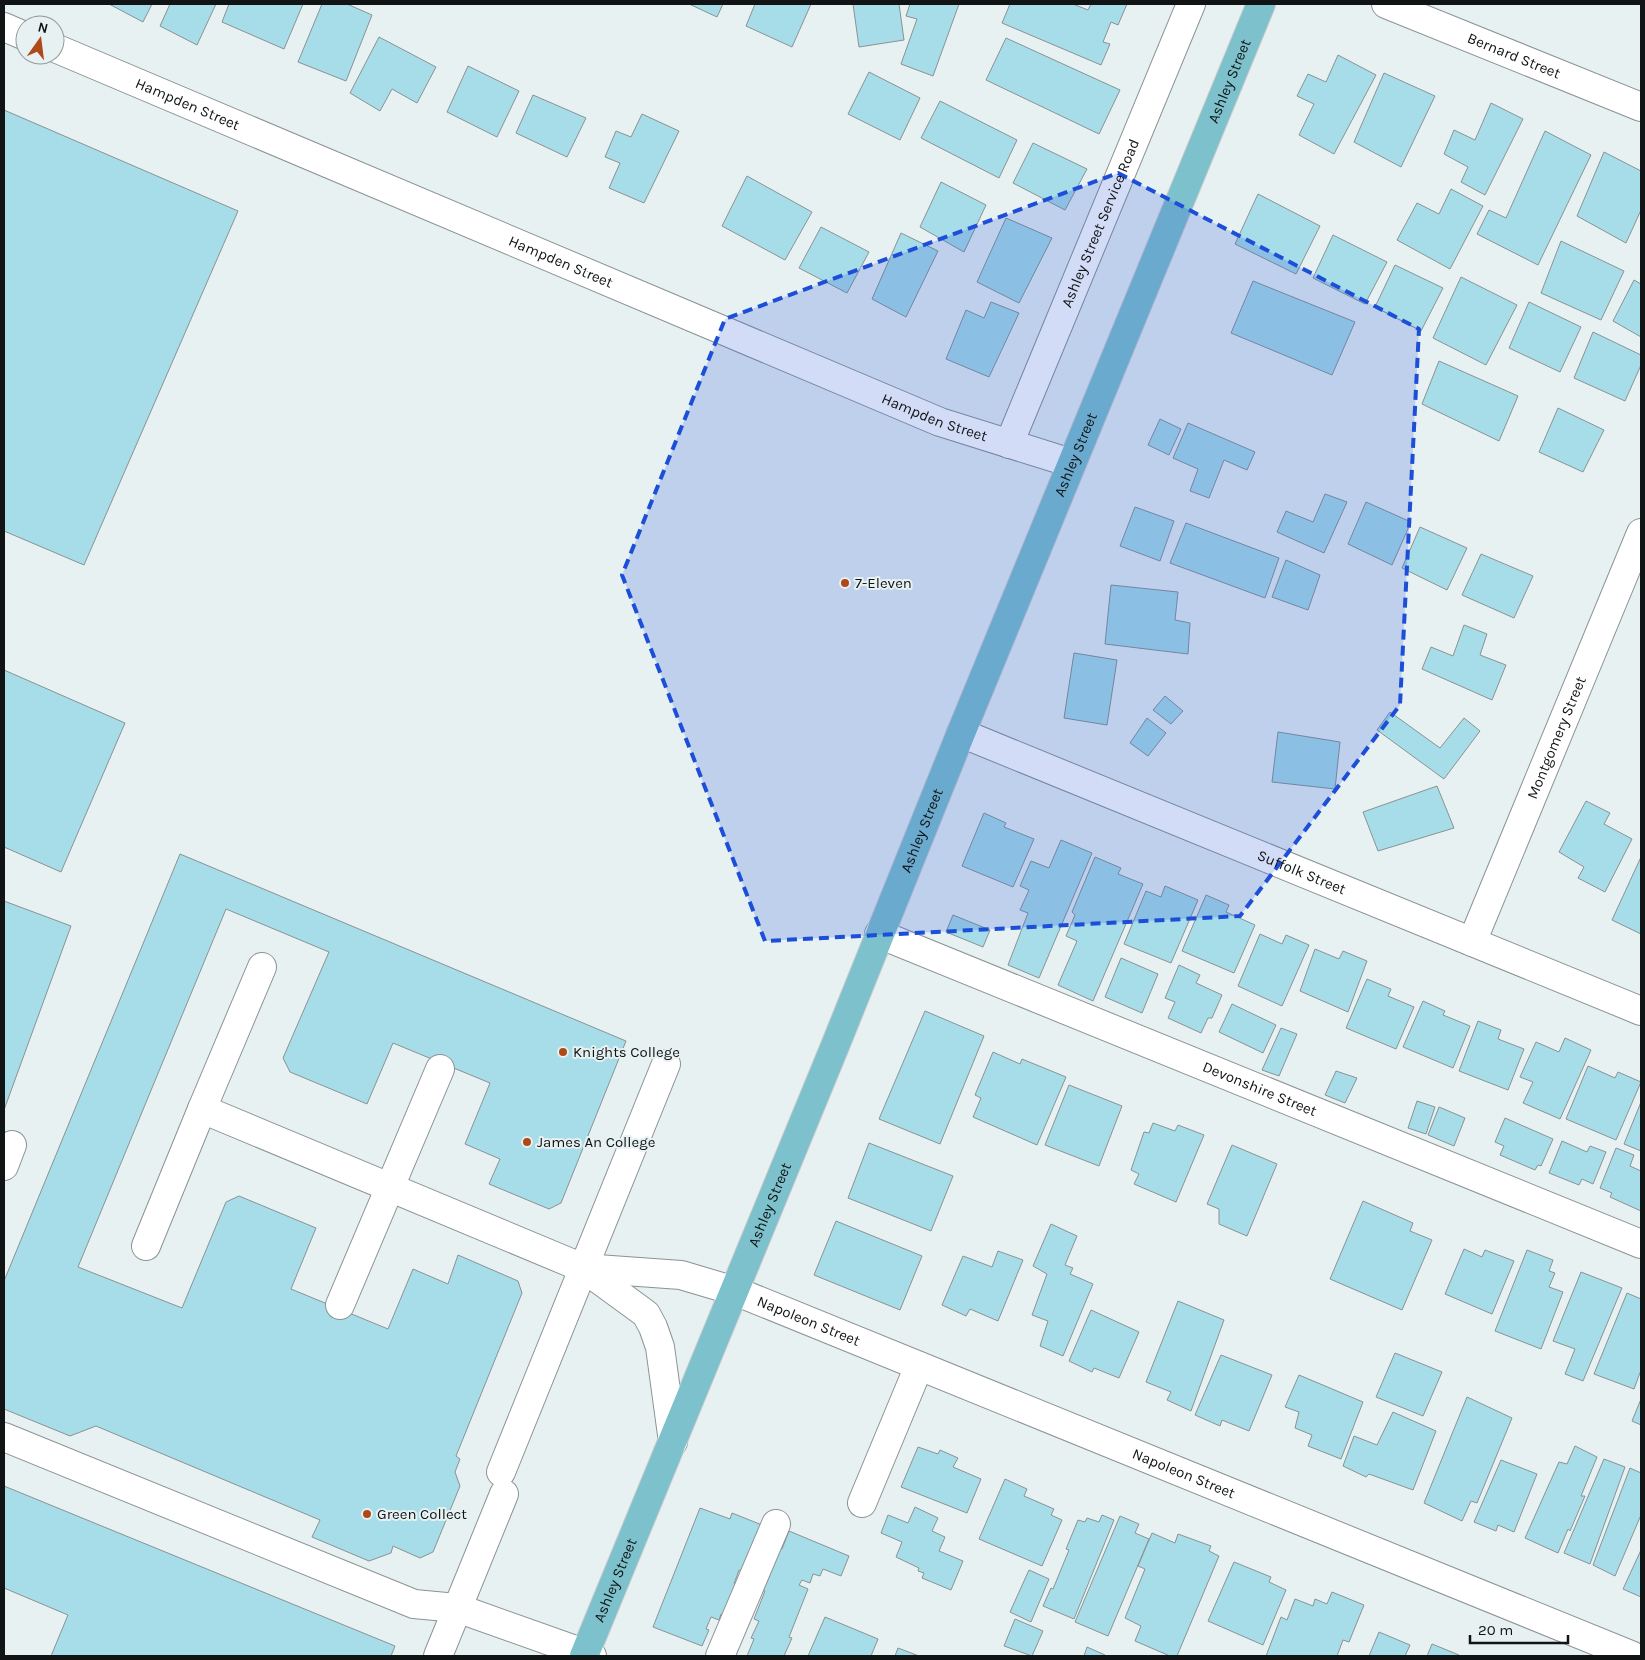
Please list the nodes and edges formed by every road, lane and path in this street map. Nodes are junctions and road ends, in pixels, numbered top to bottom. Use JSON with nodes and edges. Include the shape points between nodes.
{"nodes":[{"id":1,"x":1191,"y":4,"type":"edge"},
{"id":2,"x":1261,"y":4,"type":"edge"},
{"id":3,"x":1386,"y":4,"type":"edge"},
{"id":4,"x":65,"y":52,"type":"edge"},
{"id":5,"x":1641,"y":107,"type":"edge"},
{"id":6,"x":1009,"y":444,"type":"junction"},
{"id":7,"x":1071,"y":463,"type":"junction"},
{"id":8,"x":1641,"y":532,"type":"edge"},
{"id":9,"x":961,"y":733,"type":"junction"},
{"id":10,"x":879,"y":934,"type":"junction"},
{"id":11,"x":1472,"y":942,"type":"junction"},
{"id":12,"x":262,"y":967,"type":"dead end"},
{"id":13,"x":1641,"y":1011,"type":"edge"},
{"id":14,"x":666,"y":1064,"type":"dead end"},
{"id":15,"x":440,"y":1069,"type":"dead end"},
{"id":16,"x":202,"y":1109,"type":"junction"},
{"id":17,"x":390,"y":1188,"type":"junction"},
{"id":18,"x":1641,"y":1244,"type":"edge"},
{"id":19,"x":146,"y":1246,"type":"dead end"},
{"id":20,"x":583,"y":1268,"type":"junction"},
{"id":21,"x":735,"y":1291,"type":"junction"},
{"id":22,"x":340,"y":1305,"type":"dead end"},
{"id":23,"x":919,"y":1366,"type":"junction"},
{"id":24,"x":4,"y":1437,"type":"edge"},
{"id":25,"x":673,"y":1442,"type":"junction"},
{"id":26,"x":862,"y":1503,"type":"dead end"},
{"id":27,"x":776,"y":1524,"type":"dead end"},
{"id":28,"x":458,"y":1608,"type":"junction"},
{"id":29,"x":587,"y":1655,"type":"edge"},
{"id":30,"x":438,"y":1656,"type":"edge"},
{"id":31,"x":720,"y":1656,"type":"edge"},
{"id":32,"x":1633,"y":1656,"type":"edge"}],
"edges":[{"from":1,"to":6,"type":"street","name":"Ashley Street Service Road"},
{"from":2,"to":7,"type":"main road","name":"Ashley Street"},
{"from":3,"to":5,"type":"street","name":"Bernard Street"},
{"from":4,"to":6,"type":"street","name":"Hampden Street","via":[[940,422]]},
{"from":6,"to":7,"type":"street","name":"Hampden Street"},
{"from":7,"to":9,"type":"main road","name":"Ashley Street"},
{"from":8,"to":11,"type":"street","name":"Montgomery Street"},
{"from":9,"to":10,"type":"main road","name":"Ashley Street"},
{"from":9,"to":11,"type":"street","name":"Suffolk Street"},
{"from":10,"to":18,"type":"street","name":"Devonshire Street"},
{"from":10,"to":21,"type":"main road","name":"Ashley Street"},
{"from":11,"to":13,"type":"street","name":"Suffolk Street"},
{"from":12,"to":16,"type":"street"},
{"from":14,"to":20,"type":"street"},
{"from":15,"to":17,"type":"street"},
{"from":16,"to":17,"type":"street"},
{"from":16,"to":19,"type":"street"},
{"from":17,"to":20,"type":"street"},
{"from":17,"to":22,"type":"street"},
{"from":20,"to":21,"type":"street","name":"Napoleon Street","via":[[681,1275]]},
{"from":20,"to":25,"type":"street","via":[[646,1314],[653,1327],[660,1346]]},
{"from":20,"to":28,"type":"street"},
{"from":21,"to":23,"type":"street","name":"Napoleon Street"},
{"from":21,"to":25,"type":"main road","name":"Ashley Street"},
{"from":23,"to":26,"type":"street"},
{"from":23,"to":32,"type":"street","name":"Napoleon Street"},
{"from":24,"to":28,"type":"street","via":[[414,1604]]},
{"from":25,"to":29,"type":"main road","name":"Ashley Street"},
{"from":27,"to":31,"type":"street"},
{"from":28,"to":29,"type":"street"},
{"from":28,"to":30,"type":"street"}]}
